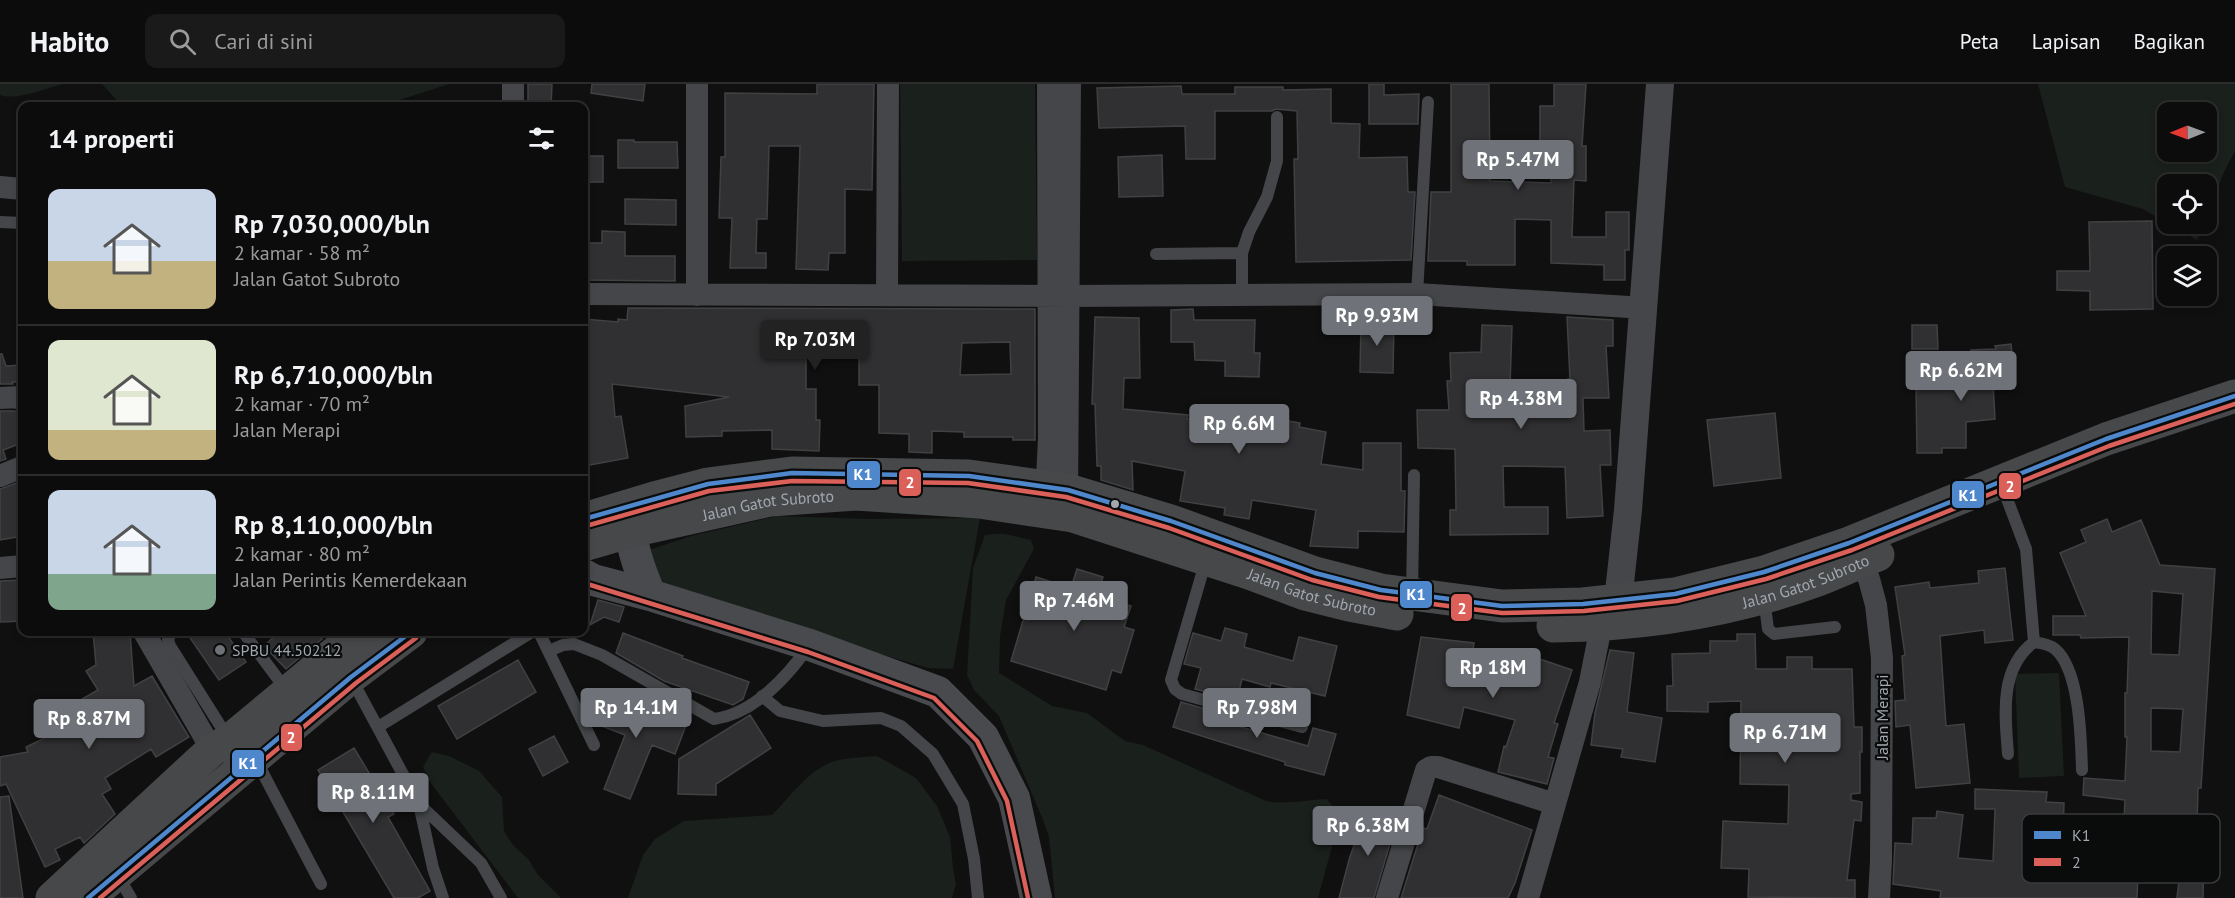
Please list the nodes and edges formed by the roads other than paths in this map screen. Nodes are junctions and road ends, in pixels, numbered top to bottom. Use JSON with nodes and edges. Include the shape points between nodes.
{"nodes":[{"id":1,"x":513,"y":84,"type":"edge"},
{"id":2,"x":697,"y":84,"type":"edge"},
{"id":3,"x":888,"y":84,"type":"edge"},
{"id":4,"x":1048,"y":84,"type":"edge"},
{"id":5,"x":1070,"y":84,"type":"edge"},
{"id":6,"x":1660,"y":84,"type":"edge"},
{"id":7,"x":513,"y":102,"type":"edge"},
{"id":8,"x":1428,"y":102,"type":"dead end"},
{"id":9,"x":1277,"y":117,"type":"dead end"},
{"id":10,"x":0,"y":188,"type":"edge"},
{"id":11,"x":18,"y":189,"type":"edge"},
{"id":12,"x":1059,"y":196,"type":"junction"},
{"id":13,"x":0,"y":222,"type":"edge"},
{"id":14,"x":18,"y":223,"type":"edge"},
{"id":15,"x":1242,"y":253,"type":"junction"},
{"id":16,"x":1156,"y":254,"type":"dead end"},
{"id":17,"x":588,"y":294,"type":"edge"},
{"id":18,"x":1242,"y":294,"type":"junction"},
{"id":19,"x":1417,"y":294,"type":"junction"},
{"id":20,"x":697,"y":295,"type":"junction"},
{"id":21,"x":887,"y":295,"type":"junction"},
{"id":22,"x":1058,"y":296,"type":"junction"},
{"id":23,"x":1645,"y":308,"type":"junction"},
{"id":24,"x":2235,"y":396,"type":"edge"},
{"id":25,"x":18,"y":397,"type":"edge"},
{"id":26,"x":0,"y":398,"type":"edge"},
{"id":27,"x":2235,"y":419,"type":"edge"},
{"id":28,"x":18,"y":469,"type":"edge"},
{"id":29,"x":1414,"y":475,"type":"dead end"},
{"id":30,"x":0,"y":476,"type":"edge"},
{"id":31,"x":2005,"y":492,"type":"junction"},
{"id":32,"x":654,"y":498,"type":"junction"},
{"id":33,"x":1056,"y":501,"type":"junction"},
{"id":34,"x":588,"y":518,"type":"edge"},
{"id":35,"x":632,"y":531,"type":"junction"},
{"id":36,"x":588,"y":544,"type":"edge"},
{"id":37,"x":1211,"y":548,"type":"junction"},
{"id":38,"x":1856,"y":552,"type":"junction"},
{"id":39,"x":18,"y":566,"type":"edge"},
{"id":40,"x":0,"y":568,"type":"edge"},
{"id":41,"x":588,"y":577,"type":"edge"},
{"id":42,"x":1761,"y":585,"type":"junction"},
{"id":43,"x":650,"y":595,"type":"junction"},
{"id":44,"x":1412,"y":595,"type":"junction"},
{"id":45,"x":1612,"y":617,"type":"junction"},
{"id":46,"x":1835,"y":627,"type":"dead end"},
{"id":47,"x":147,"y":636,"type":"edge"},
{"id":48,"x":170,"y":636,"type":"edge"},
{"id":49,"x":246,"y":636,"type":"edge"},
{"id":50,"x":345,"y":636,"type":"edge"},
{"id":51,"x":406,"y":636,"type":"edge"},
{"id":52,"x":526,"y":636,"type":"edge"},
{"id":53,"x":541,"y":636,"type":"edge"},
{"id":54,"x":2034,"y":642,"type":"junction"},
{"id":55,"x":810,"y":645,"type":"junction"},
{"id":56,"x":549,"y":651,"type":"junction"},
{"id":57,"x":351,"y":677,"type":"junction"},
{"id":58,"x":762,"y":696,"type":"junction"},
{"id":59,"x":297,"y":702,"type":"junction"},
{"id":60,"x":378,"y":727,"type":"junction"},
{"id":61,"x":1302,"y":727,"type":"dead end"},
{"id":62,"x":594,"y":745,"type":"dead end"},
{"id":63,"x":236,"y":753,"type":"junction"},
{"id":64,"x":2008,"y":754,"type":"dead end"},
{"id":65,"x":2082,"y":770,"type":"dead end"},
{"id":66,"x":419,"y":804,"type":"junction"},
{"id":67,"x":1556,"y":804,"type":"junction"},
{"id":68,"x":114,"y":870,"type":"edge"},
{"id":69,"x":321,"y":884,"type":"dead end"},
{"id":70,"x":52,"y":898,"type":"edge"},
{"id":71,"x":88,"y":898,"type":"edge"},
{"id":72,"x":443,"y":898,"type":"edge"},
{"id":73,"x":501,"y":898,"type":"edge"},
{"id":74,"x":978,"y":898,"type":"edge"},
{"id":75,"x":1036,"y":898,"type":"edge"},
{"id":76,"x":1387,"y":898,"type":"edge"},
{"id":77,"x":1528,"y":898,"type":"edge"},
{"id":78,"x":1879,"y":898,"type":"edge"}],
"edges":[{"from":1,"to":7,"type":"street"},
{"from":2,"to":20,"type":"street"},
{"from":3,"to":21,"type":"street"},
{"from":4,"to":12,"type":"street"},
{"from":5,"to":12,"type":"street"},
{"from":6,"to":23,"type":"street"},
{"from":8,"to":19,"type":"lane"},
{"from":9,"to":15,"type":"lane","via":[[1277,161],[1267,197]]},
{"from":10,"to":11,"type":"street"},
{"from":12,"to":22,"type":"street"},
{"from":13,"to":14,"type":"lane"},
{"from":15,"to":16,"type":"lane"},
{"from":15,"to":18,"type":"lane"},
{"from":17,"to":20,"type":"street"},
{"from":18,"to":19,"type":"street"},
{"from":18,"to":22,"type":"street"},
{"from":19,"to":23,"type":"street"},
{"from":20,"to":21,"type":"street"},
{"from":21,"to":22,"type":"street"},
{"from":22,"to":33,"type":"street","via":[[1049,438]]},
{"from":23,"to":45,"type":"street","via":[[1628,510]]},
{"from":24,"to":31,"type":"highway","name":"Jalan Gatot Subroto","via":[[2116,435]]},
{"from":25,"to":26,"type":"street"},
{"from":27,"to":31,"type":"highway","name":"Jalan Gatot Subroto","via":[[2091,468]]},
{"from":28,"to":30,"type":"street"},
{"from":29,"to":44,"type":"lane"},
{"from":31,"to":38,"type":"highway","name":"Jalan Gatot Subroto","via":[[1960,524]]},
{"from":31,"to":54,"type":"lane","via":[[2026,549]]},
{"from":32,"to":33,"type":"highway","name":"Jalan Gatot Subroto","via":[[708,484],[792,473],[969,476]]},
{"from":32,"to":34,"type":"highway","name":"Jalan Gatot Subroto"},
{"from":32,"to":35,"type":"main road","via":[[635,514]]},
{"from":33,"to":35,"type":"highway","name":"Jalan Gatot Subroto","via":[[979,502],[856,494],[770,500]]},
{"from":33,"to":37,"type":"highway","name":"Jalan Gatot Subroto"},
{"from":35,"to":36,"type":"highway","name":"Jalan Gatot Subroto"},
{"from":35,"to":43,"type":"main road","via":[[635,556]]},
{"from":37,"to":44,"type":"highway","name":"Jalan Gatot Subroto"},
{"from":37,"to":45,"type":"highway","name":"Jalan Gatot Subroto","via":[[1305,594],[1426,620],[1502,627]]},
{"from":37,"to":61,"type":"lane","via":[[1171,680],[1175,689],[1221,706]]},
{"from":38,"to":42,"type":"highway","name":"Jalan Gatot Subroto","via":[[1817,580]]},
{"from":38,"to":78,"type":"street","name":"Jalan Merapi","via":[[1876,605],[1882,658]]},
{"from":39,"to":40,"type":"street"},
{"from":41,"to":43,"type":"main road"},
{"from":42,"to":45,"type":"highway","name":"Jalan Gatot Subroto","via":[[1721,608],[1660,620]]},
{"from":42,"to":46,"type":"lane","via":[[1768,629],[1773,634]]},
{"from":43,"to":55,"type":"main road"},
{"from":44,"to":45,"type":"highway","name":"Jalan Gatot Subroto","via":[[1502,606],[1583,604]]},
{"from":45,"to":67,"type":"street"},
{"from":47,"to":63,"type":"street"},
{"from":48,"to":63,"type":"lane","via":[[170,646]]},
{"from":49,"to":59,"type":"lane"},
{"from":50,"to":59,"type":"highway"},
{"from":51,"to":57,"type":"highway"},
{"from":52,"to":60,"type":"lane"},
{"from":53,"to":56,"type":"lane"},
{"from":54,"to":64,"type":"lane","via":[[2023,650],[2008,686]]},
{"from":54,"to":65,"type":"lane","via":[[2055,649],[2064,660],[2076,694]]},
{"from":55,"to":58,"type":"lane","via":[[792,669]]},
{"from":55,"to":75,"type":"main road","via":[[938,692],[983,737],[1014,798]]},
{"from":56,"to":58,"type":"lane","via":[[574,644],[714,719],[731,717]]},
{"from":56,"to":62,"type":"lane"},
{"from":57,"to":59,"type":"highway"},
{"from":57,"to":60,"type":"lane"},
{"from":58,"to":74,"type":"lane","via":[[780,711],[823,721],[881,718],[901,726],[933,754],[963,804]]},
{"from":59,"to":63,"type":"highway"},
{"from":60,"to":66,"type":"lane"},
{"from":63,"to":68,"type":"highway"},
{"from":63,"to":69,"type":"lane"},
{"from":66,"to":72,"type":"lane"},
{"from":66,"to":73,"type":"lane","via":[[481,863]]},
{"from":67,"to":76,"type":"street","via":[[1431,767],[1426,770]]},
{"from":67,"to":77,"type":"street"},
{"from":68,"to":70,"type":"highway"},
{"from":68,"to":71,"type":"highway"}]}
